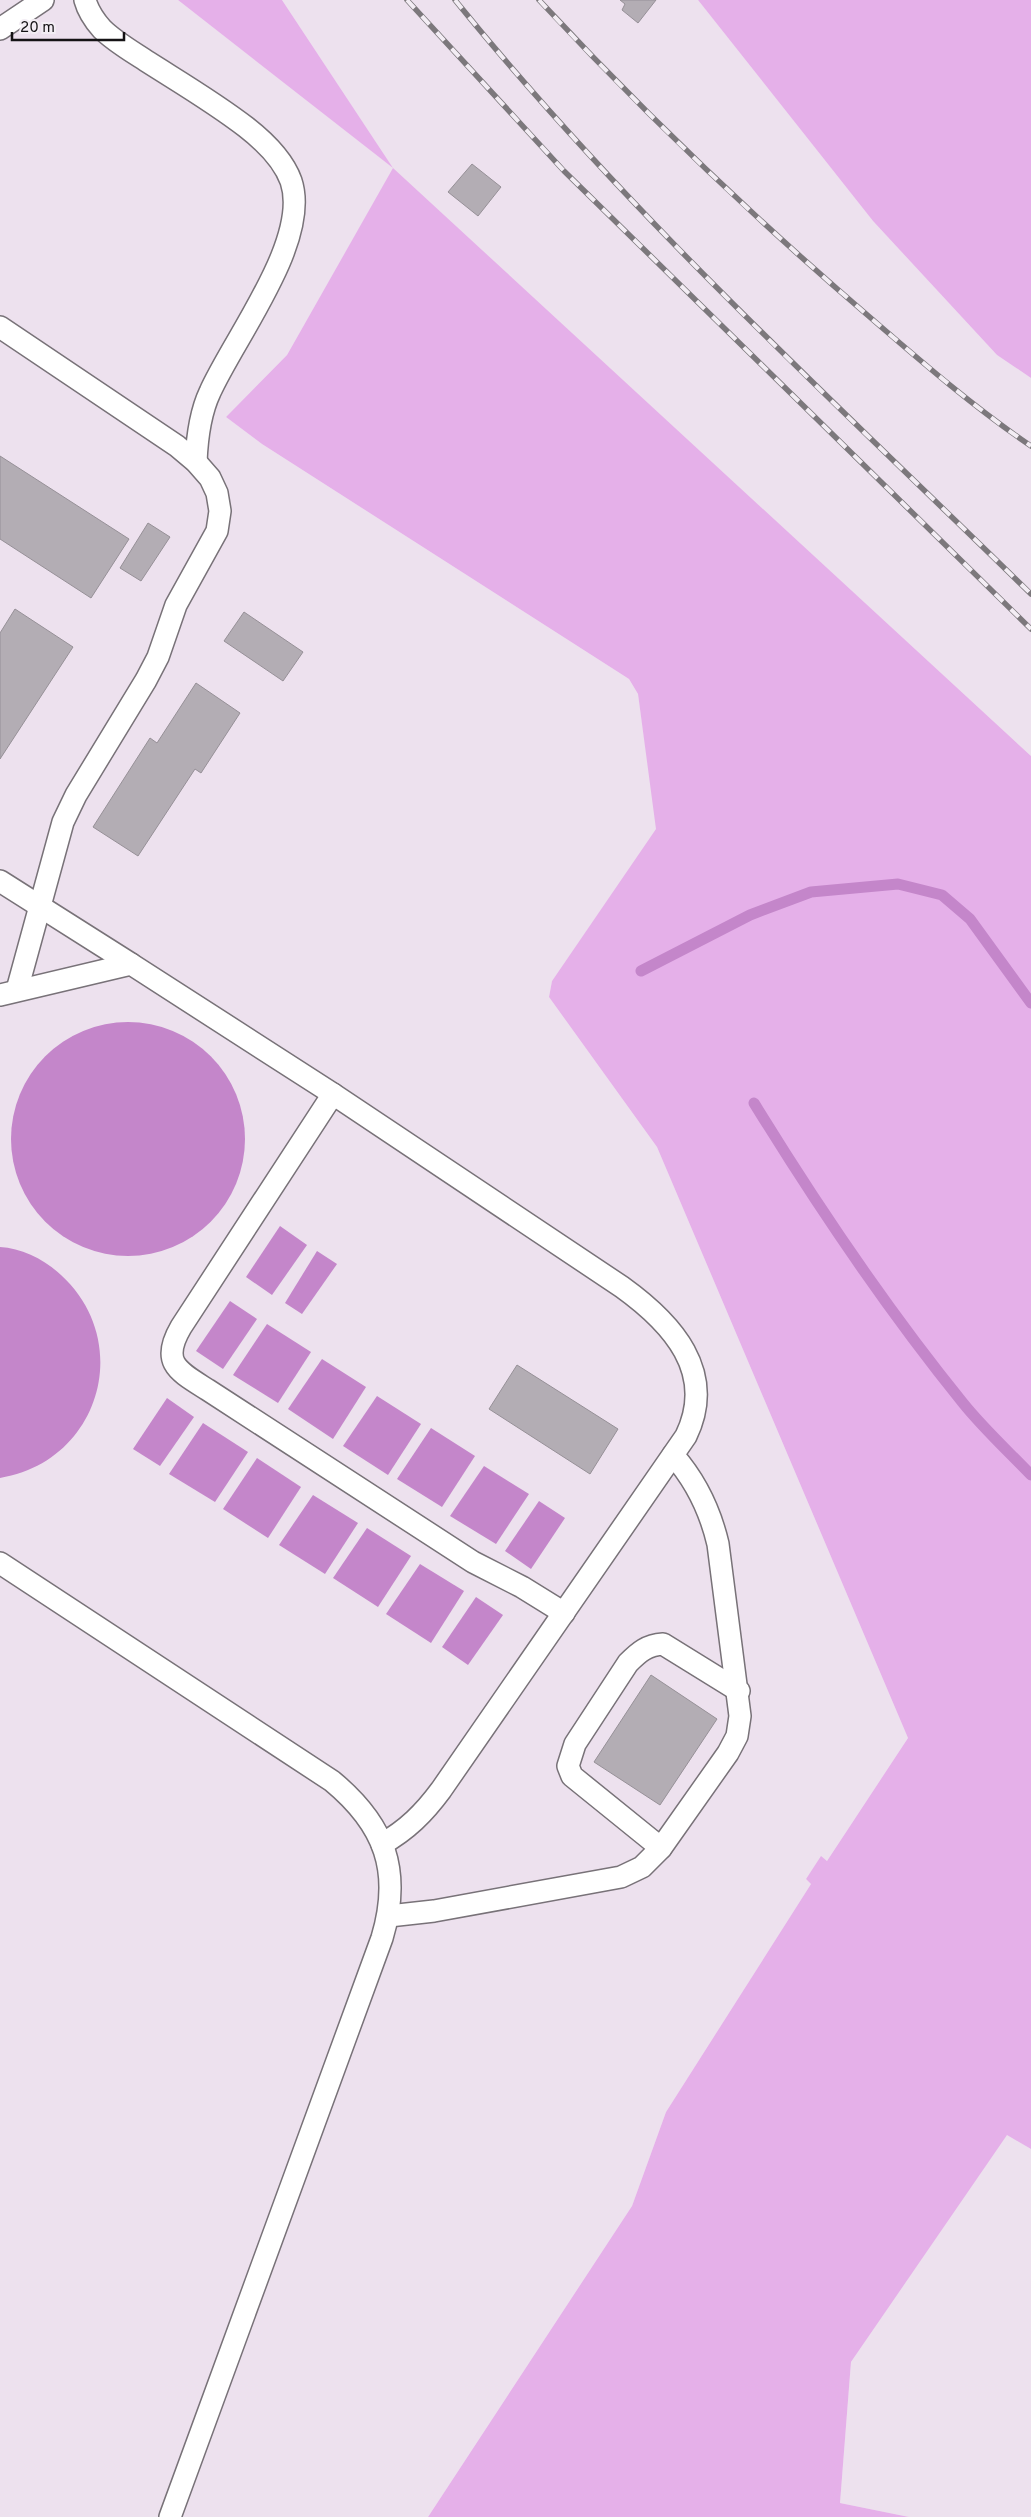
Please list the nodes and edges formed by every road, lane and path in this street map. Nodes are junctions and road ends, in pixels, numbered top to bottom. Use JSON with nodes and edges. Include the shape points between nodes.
{"nodes":[{"id":1,"x":43,"y":0,"type":"edge"},
{"id":2,"x":85,"y":0,"type":"edge"},
{"id":3,"x":0,"y":29,"type":"edge"},
{"id":4,"x":0,"y":327,"type":"edge"},
{"id":5,"x":196,"y":462,"type":"junction"},
{"id":6,"x":0,"y":881,"type":"edge"},
{"id":7,"x":40,"y":906,"type":"junction"},
{"id":8,"x":131,"y":964,"type":"junction"},
{"id":9,"x":8,"y":992,"type":"edge"},
{"id":10,"x":333,"y":1094,"type":"junction"},
{"id":11,"x":673,"y":1455,"type":"junction"},
{"id":12,"x":0,"y":1563,"type":"edge"},
{"id":13,"x":564,"y":1612,"type":"junction"},
{"id":14,"x":739,"y":1691,"type":"junction"},
{"id":15,"x":382,"y":1844,"type":"junction"},
{"id":16,"x":661,"y":1848,"type":"junction"},
{"id":17,"x":389,"y":1916,"type":"junction"},
{"id":18,"x":170,"y":2517,"type":"edge"}],
"edges":[{"from":1,"to":3,"type":"lane"},
{"from":2,"to":5,"type":"lane","via":[[102,29],[120,44],[219,108],[264,142],[280,160],[291,181],[295,204],[283,254],[209,393]]},
{"from":4,"to":5,"type":"lane"},
{"from":5,"to":7,"type":"lane","via":[[218,493],[217,531],[176,605],[158,657],[72,804],[55,848]]},
{"from":6,"to":7,"type":"lane"},
{"from":7,"to":8,"type":"lane"},
{"from":7,"to":9,"type":"lane"},
{"from":8,"to":9,"type":"lane"},
{"from":8,"to":10,"type":"lane"},
{"from":10,"to":11,"type":"lane","via":[[622,1287],[659,1316],[683,1348],[697,1395],[694,1418]]},
{"from":10,"to":13,"type":"lane","via":[[181,1327],[171,1346],[170,1357],[183,1373],[473,1562]]},
{"from":11,"to":13,"type":"lane"},
{"from":11,"to":14,"type":"lane","via":[[696,1484],[714,1525]]},
{"from":12,"to":15,"type":"lane","via":[[332,1781],[355,1800],[371,1821]]},
{"from":13,"to":15,"type":"lane","via":[[424,1814]]},
{"from":14,"to":16,"type":"lane","via":[[740,1716],[728,1754]]},
{"from":14,"to":16,"type":"lane","via":[[663,1644],[652,1645],[628,1663],[575,1744],[568,1766],[572,1776]]},
{"from":15,"to":17,"type":"lane","via":[[392,1893]]},
{"from":16,"to":17,"type":"lane","via":[[642,1867],[620,1877],[434,1911]]},
{"from":17,"to":18,"type":"lane"}]}
